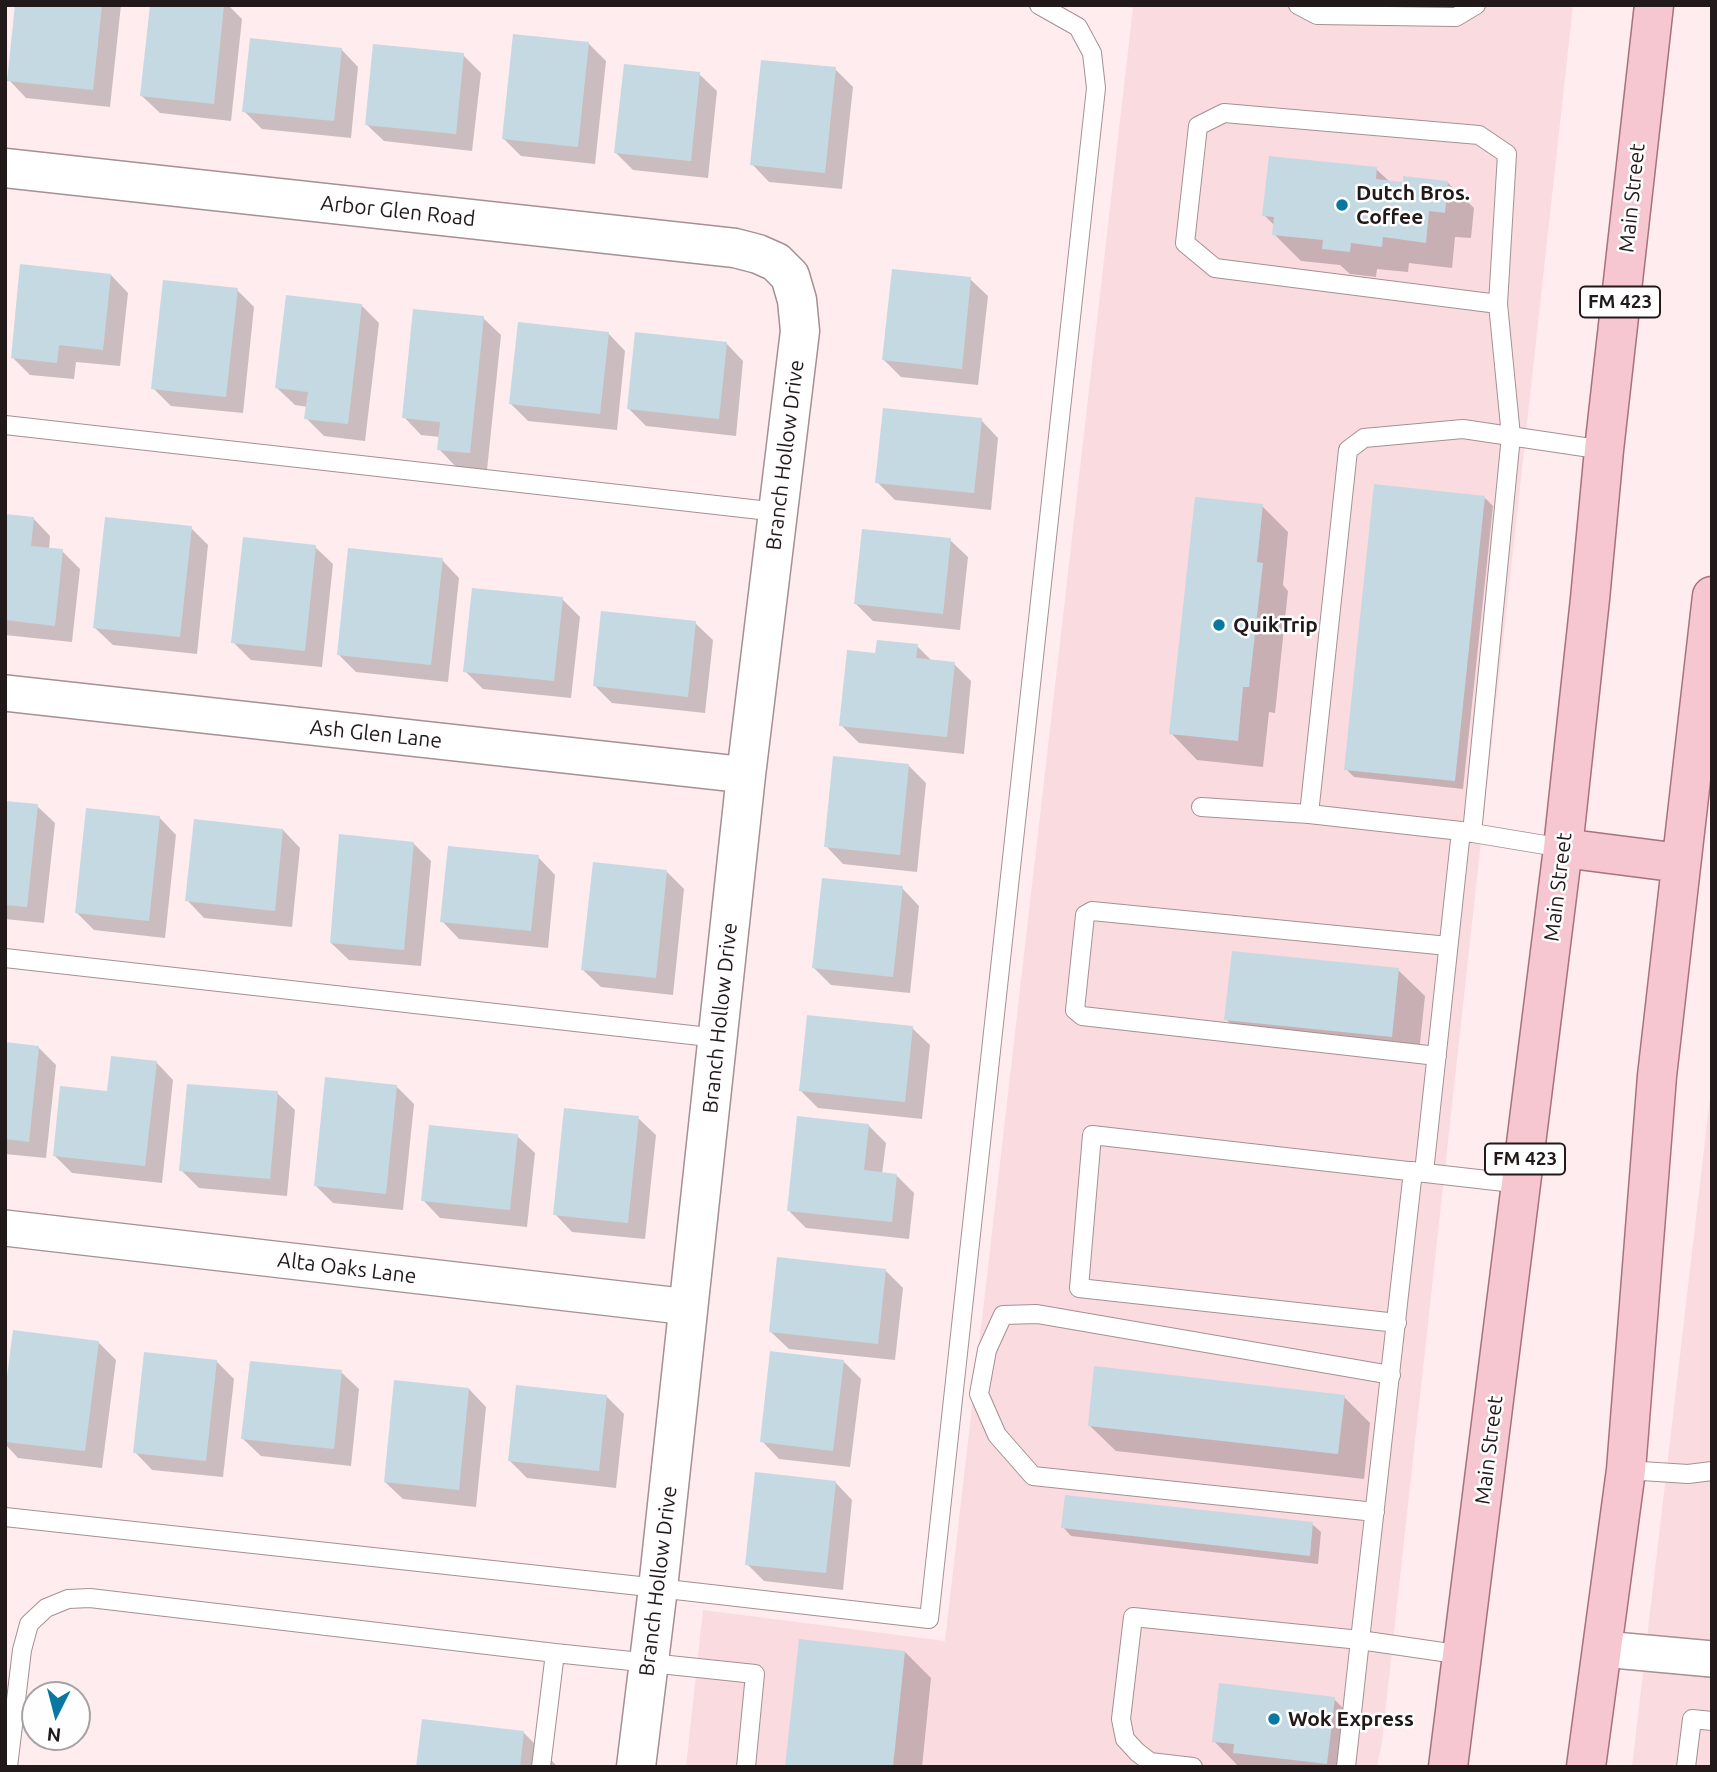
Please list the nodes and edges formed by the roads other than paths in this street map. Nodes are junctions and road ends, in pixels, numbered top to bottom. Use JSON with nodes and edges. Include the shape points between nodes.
{"nodes":[{"id":1,"x":1039,"y":5,"type":"edge"},
{"id":2,"x":1298,"y":5,"type":"edge"},
{"id":3,"x":1476,"y":5,"type":"edge"},
{"id":4,"x":1654,"y":5,"type":"edge"},
{"id":5,"x":5,"y":168,"type":"edge"},
{"id":6,"x":785,"y":272,"type":"joint"},
{"id":7,"x":1498,"y":303,"type":"junction"},
{"id":8,"x":5,"y":425,"type":"edge"},
{"id":9,"x":1511,"y":436,"type":"junction"},
{"id":10,"x":1604,"y":450,"type":"junction"},
{"id":11,"x":778,"y":512,"type":"junction"},
{"id":12,"x":1712,"y":596,"type":"edge"},
{"id":13,"x":5,"y":693,"type":"edge"},
{"id":14,"x":746,"y":775,"type":"junction"},
{"id":15,"x":1201,"y":807,"type":"dead end"},
{"id":16,"x":1308,"y":814,"type":"junction"},
{"id":17,"x":1466,"y":832,"type":"junction"},
{"id":18,"x":1563,"y":848,"type":"junction"},
{"id":19,"x":1680,"y":863,"type":"junction"},
{"id":20,"x":1448,"y":946,"type":"junction"},
{"id":21,"x":5,"y":958,"type":"edge"},
{"id":22,"x":718,"y":1038,"type":"junction"},
{"id":23,"x":1437,"y":1056,"type":"junction"},
{"id":24,"x":1419,"y":1172,"type":"junction"},
{"id":25,"x":1522,"y":1184,"type":"junction"},
{"id":26,"x":5,"y":1228,"type":"edge"},
{"id":27,"x":689,"y":1307,"type":"junction"},
{"id":28,"x":1397,"y":1323,"type":"junction"},
{"id":29,"x":1391,"y":1375,"type":"junction"},
{"id":30,"x":1626,"y":1470,"type":"junction"},
{"id":31,"x":1712,"y":1471,"type":"edge"},
{"id":32,"x":1375,"y":1512,"type":"junction"},
{"id":33,"x":5,"y":1517,"type":"edge"},
{"id":34,"x":658,"y":1588,"type":"junction"},
{"id":35,"x":1360,"y":1640,"type":"junction"},
{"id":36,"x":1603,"y":1649,"type":"junction"},
{"id":37,"x":555,"y":1653,"type":"junction"},
{"id":38,"x":1463,"y":1655,"type":"junction"},
{"id":39,"x":1712,"y":1660,"type":"edge"},
{"id":40,"x":649,"y":1662,"type":"junction"},
{"id":41,"x":1712,"y":1721,"type":"edge"},
{"id":42,"x":8,"y":1767,"type":"edge"},
{"id":43,"x":541,"y":1767,"type":"edge"},
{"id":44,"x":636,"y":1767,"type":"edge"},
{"id":45,"x":746,"y":1767,"type":"edge"},
{"id":46,"x":1194,"y":1767,"type":"edge"},
{"id":47,"x":1346,"y":1767,"type":"edge"},
{"id":48,"x":1448,"y":1767,"type":"edge"},
{"id":49,"x":1587,"y":1767,"type":"edge"},
{"id":50,"x":1686,"y":1767,"type":"edge"}],
"edges":[{"from":1,"to":34,"type":"lane","via":[[1078,26],[1092,53],[1096,88],[929,1619]]},
{"from":2,"to":3,"type":"lane","via":[[1317,15],[1456,17]]},
{"from":4,"to":10,"type":"main road","name":"Main Street","number":"FM 423"},
{"from":5,"to":6,"type":"street","name":"Arbor Glen Road","via":[[736,248],[775,262]]},
{"from":6,"to":11,"type":"street","name":"Branch Hollow Drive","via":[[797,300],[800,331]]},
{"from":7,"to":7,"type":"lane","via":[[1507,154],[1479,135],[1224,113],[1198,126],[1185,243],[1215,268]]},
{"from":7,"to":9,"type":"lane"},
{"from":8,"to":11,"type":"lane"},
{"from":9,"to":10,"type":"lane"},
{"from":9,"to":16,"type":"lane","via":[[1463,429],[1364,438],[1348,450]]},
{"from":9,"to":17,"type":"lane"},
{"from":10,"to":18,"type":"main road","name":"Main Street","number":"FM 423"},
{"from":11,"to":14,"type":"street","name":"Branch Hollow Drive"},
{"from":12,"to":19,"type":"main road"},
{"from":13,"to":14,"type":"street","name":"Ash Glen Lane"},
{"from":14,"to":22,"type":"street","name":"Branch Hollow Drive"},
{"from":15,"to":16,"type":"lane"},
{"from":16,"to":17,"type":"lane"},
{"from":17,"to":18,"type":"lane"},
{"from":17,"to":20,"type":"lane"},
{"from":18,"to":19,"type":"main road"},
{"from":18,"to":25,"type":"main road","name":"Main Street","number":"FM 423"},
{"from":19,"to":30,"type":"main road","via":[[1657,1076]]},
{"from":20,"to":23,"type":"lane"},
{"from":20,"to":23,"type":"lane","via":[[1092,911],[1085,915],[1075,1010],[1082,1016]]},
{"from":21,"to":22,"type":"lane"},
{"from":22,"to":27,"type":"street","name":"Branch Hollow Drive"},
{"from":23,"to":24,"type":"lane"},
{"from":24,"to":25,"type":"lane"},
{"from":24,"to":28,"type":"lane"},
{"from":24,"to":28,"type":"lane","via":[[1091,1135],[1079,1288]]},
{"from":25,"to":38,"type":"main road","name":"Main Street","number":"FM 423"},
{"from":26,"to":27,"type":"street","name":"Alta Oaks Lane"},
{"from":27,"to":34,"type":"street","name":"Branch Hollow Drive"},
{"from":28,"to":29,"type":"lane"},
{"from":29,"to":32,"type":"lane"},
{"from":29,"to":32,"type":"lane","via":[[1037,1314],[1003,1315],[987,1350],[979,1394],[997,1434],[1033,1476]]},
{"from":30,"to":31,"type":"lane"},
{"from":30,"to":36,"type":"main road"},
{"from":32,"to":35,"type":"lane"},
{"from":33,"to":34,"type":"lane"},
{"from":34,"to":40,"type":"street","name":"Branch Hollow Drive"},
{"from":35,"to":38,"type":"lane"},
{"from":35,"to":46,"type":"lane","via":[[1133,1617],[1121,1719],[1125,1739],[1150,1762]]},
{"from":35,"to":47,"type":"lane"},
{"from":36,"to":39,"type":"street"},
{"from":36,"to":49,"type":"main road"},
{"from":37,"to":40,"type":"lane"},
{"from":37,"to":42,"type":"lane","via":[[68,1599],[46,1608],[29,1624]]},
{"from":37,"to":43,"type":"lane"},
{"from":38,"to":48,"type":"main road","name":"Main Street","number":"FM 423"},
{"from":40,"to":44,"type":"street","name":"Branch Hollow Drive"},
{"from":40,"to":45,"type":"lane","via":[[755,1674]]},
{"from":41,"to":50,"type":"lane","via":[[1692,1719]]}]}
